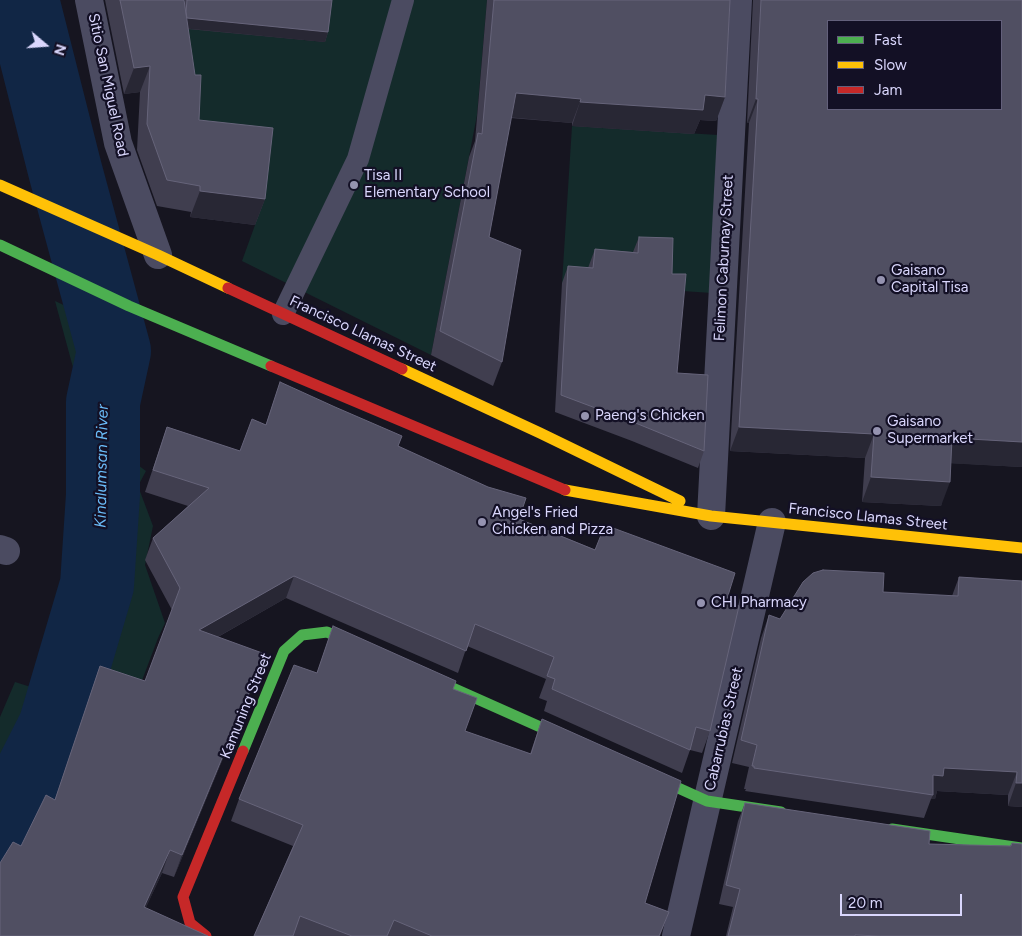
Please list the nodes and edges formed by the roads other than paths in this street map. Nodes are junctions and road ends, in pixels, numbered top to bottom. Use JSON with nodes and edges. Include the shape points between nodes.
{"nodes":[{"id":1,"x":89,"y":0,"type":"edge"},
{"id":2,"x":403,"y":0,"type":"edge"},
{"id":3,"x":738,"y":0,"type":"edge"},
{"id":4,"x":5,"y":187,"type":"edge"},
{"id":5,"x":0,"y":245,"type":"edge"},
{"id":6,"x":148,"y":251,"type":"junction"},
{"id":7,"x":283,"y":314,"type":"junction"},
{"id":8,"x":711,"y":516,"type":"junction"},
{"id":9,"x":772,"y":522,"type":"junction"},
{"id":10,"x":1022,"y":548,"type":"edge"},
{"id":11,"x":373,"y":652,"type":"edge"},
{"id":12,"x":409,"y":668,"type":"edge"},
{"id":13,"x":581,"y":745,"type":"edge"},
{"id":14,"x":635,"y":769,"type":"edge"},
{"id":15,"x":707,"y":801,"type":"junction"},
{"id":16,"x":796,"y":814,"type":"edge"},
{"id":17,"x":884,"y":828,"type":"edge"},
{"id":18,"x":1022,"y":848,"type":"edge"},
{"id":19,"x":206,"y":936,"type":"edge"},
{"id":20,"x":676,"y":936,"type":"edge"}],
"edges":[{"from":1,"to":6,"type":"street","name":"Sitio San Miguel Road","via":[[118,143]]},
{"from":2,"to":7,"type":"lane","via":[[358,159]]},
{"from":3,"to":8,"type":"street","name":"Felimon Caburnay Street"},
{"from":4,"to":6,"type":"main road","name":"Francisco Llamas Street"},
{"from":5,"to":8,"type":"main road","name":"Francisco Llamas Street","via":[[129,306],[564,490]]},
{"from":6,"to":7,"type":"main road","name":"Francisco Llamas Street"},
{"from":7,"to":8,"type":"main road","name":"Francisco Llamas Street"},
{"from":8,"to":9,"type":"main road","name":"Francisco Llamas Street"},
{"from":9,"to":10,"type":"main road","name":"Francisco Llamas Street"},
{"from":9,"to":15,"type":"street","name":"Cabarrubias Street"},
{"from":11,"to":19,"type":"main road","name":"Kamuning Street","via":[[327,632],[302,636],[284,652],[183,897],[190,922]]},
{"from":12,"to":13,"type":"main road"},
{"from":14,"to":15,"type":"main road"},
{"from":15,"to":16,"type":"main road"},
{"from":15,"to":20,"type":"street","name":"Cabarrubias Street"},
{"from":17,"to":18,"type":"main road"}]}
